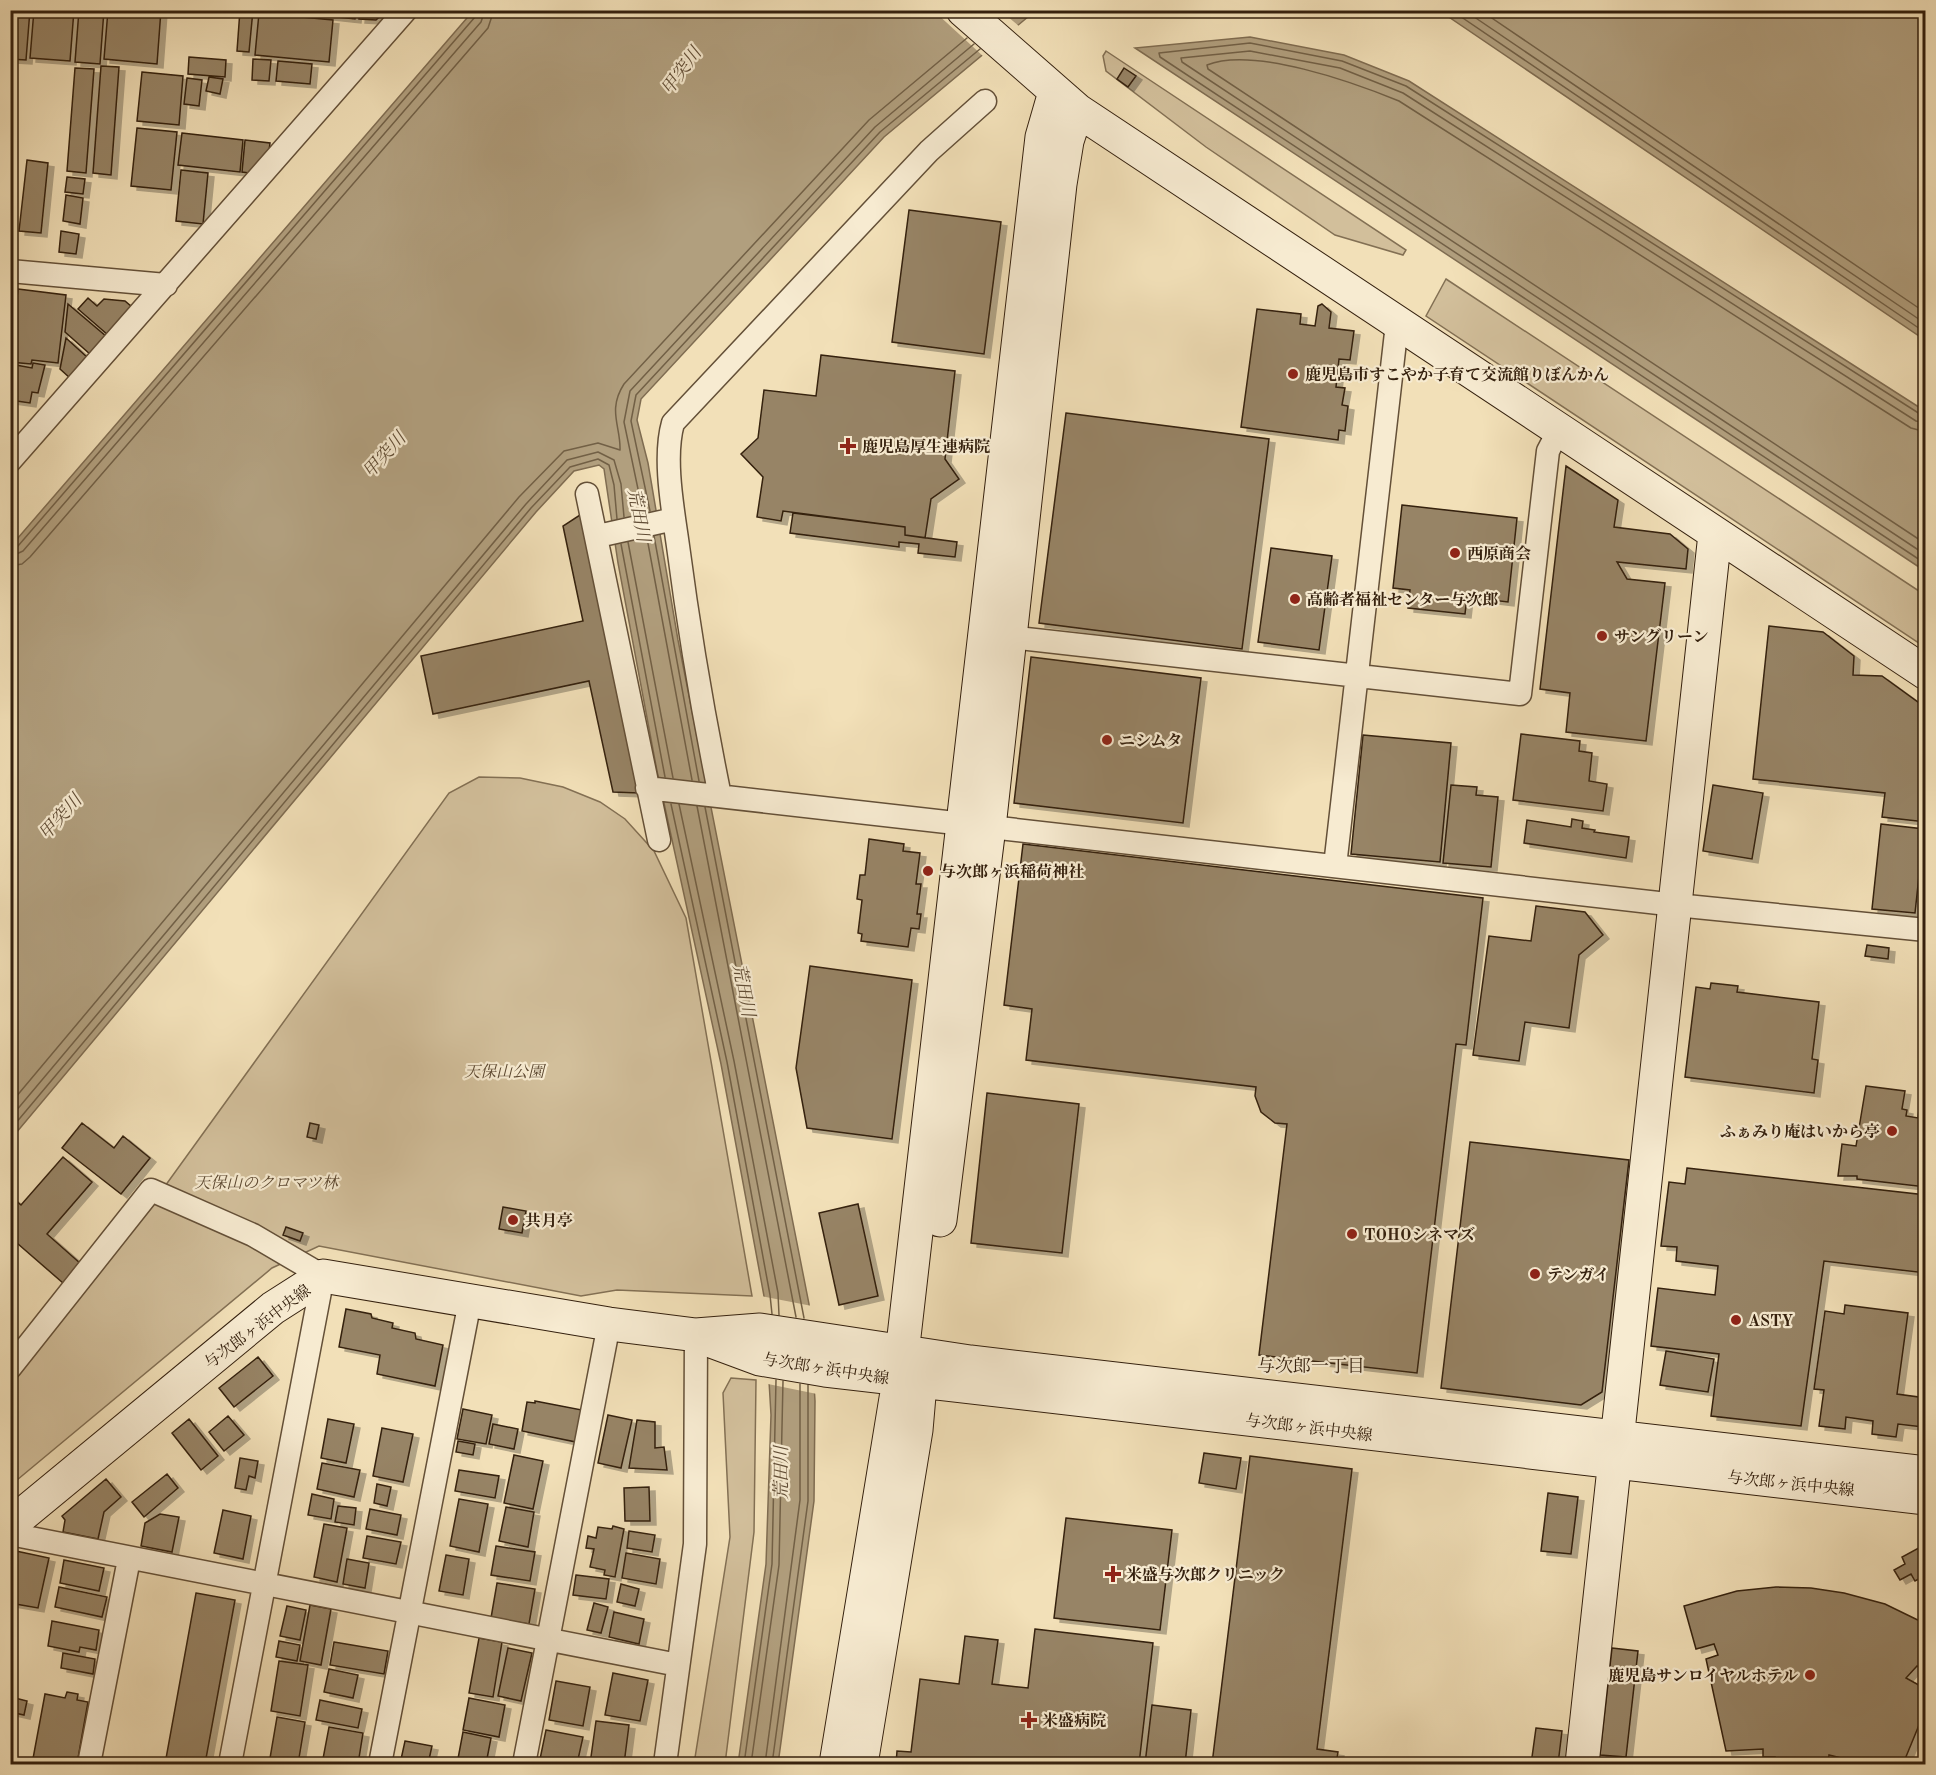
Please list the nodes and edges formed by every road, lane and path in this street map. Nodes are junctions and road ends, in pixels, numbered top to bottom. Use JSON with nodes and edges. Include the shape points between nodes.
{"nodes":[{"id":1,"x":406,"y":10,"type":"edge"},
{"id":2,"x":963,"y":10,"type":"edge"},
{"id":3,"x":985,"y":101,"type":"dead end"},
{"id":4,"x":1066,"y":101,"type":"junction"},
{"id":5,"x":10,"y":271,"type":"edge"},
{"id":6,"x":166,"y":285,"type":"junction"},
{"id":7,"x":1397,"y":324,"type":"junction"},
{"id":8,"x":1559,"y":430,"type":"junction"},
{"id":9,"x":10,"y":461,"type":"edge"},
{"id":10,"x":587,"y":494,"type":"dead end"},
{"id":11,"x":670,"y":520,"type":"junction"},
{"id":12,"x":1715,"y":534,"type":"junction"},
{"id":13,"x":602,"y":535,"type":"junction"},
{"id":14,"x":996,"y":635,"type":"junction"},
{"id":15,"x":1926,"y":674,"type":"edge"},
{"id":16,"x":1357,"y":677,"type":"junction"},
{"id":17,"x":653,"y":788,"type":"junction"},
{"id":18,"x":715,"y":795,"type":"junction"},
{"id":19,"x":976,"y":826,"type":"junction"},
{"id":20,"x":659,"y":840,"type":"dead end"},
{"id":21,"x":1335,"y":866,"type":"junction"},
{"id":22,"x":1676,"y":905,"type":"junction"},
{"id":23,"x":1926,"y":930,"type":"edge"},
{"id":24,"x":323,"y":1276,"type":"junction"},
{"id":25,"x":470,"y":1301,"type":"junction"},
{"id":26,"x":609,"y":1324,"type":"junction"},
{"id":27,"x":696,"y":1335,"type":"junction"},
{"id":28,"x":911,"y":1367,"type":"junction"},
{"id":29,"x":10,"y":1368,"type":"edge"},
{"id":30,"x":1616,"y":1450,"type":"junction"},
{"id":31,"x":1926,"y":1473,"type":"edge"},
{"id":32,"x":1821,"y":1474,"type":"junction"},
{"id":33,"x":1926,"y":1498,"type":"edge"},
{"id":34,"x":10,"y":1525,"type":"edge"},
{"id":35,"x":10,"y":1534,"type":"edge"},
{"id":36,"x":129,"y":1559,"type":"junction"},
{"id":37,"x":263,"y":1583,"type":"junction"},
{"id":38,"x":409,"y":1612,"type":"junction"},
{"id":39,"x":548,"y":1638,"type":"junction"},
{"id":40,"x":678,"y":1665,"type":"junction"},
{"id":41,"x":855,"y":1724,"type":"junction"},
{"id":42,"x":89,"y":1764,"type":"edge"},
{"id":43,"x":230,"y":1764,"type":"edge"},
{"id":44,"x":380,"y":1764,"type":"edge"},
{"id":45,"x":524,"y":1764,"type":"edge"},
{"id":46,"x":664,"y":1764,"type":"edge"},
{"id":47,"x":836,"y":1764,"type":"edge"},
{"id":48,"x":861,"y":1764,"type":"edge"},
{"id":49,"x":1582,"y":1764,"type":"edge"}],
"edges":[{"from":1,"to":6,"type":"street"},
{"from":2,"to":4,"type":"street"},
{"from":3,"to":11,"type":"street","via":[[929,151],[673,423],[669,439]]},
{"from":4,"to":7,"type":"street"},
{"from":4,"to":14,"type":"street","via":[[1067,141],[1024,396]]},
{"from":5,"to":6,"type":"street"},
{"from":6,"to":9,"type":"street"},
{"from":7,"to":8,"type":"street"},
{"from":7,"to":16,"type":"street"},
{"from":8,"to":12,"type":"street"},
{"from":8,"to":16,"type":"street","via":[[1548,451],[1520,694]]},
{"from":10,"to":13,"type":"street"},
{"from":11,"to":13,"type":"street"},
{"from":11,"to":18,"type":"street"},
{"from":12,"to":15,"type":"street"},
{"from":12,"to":22,"type":"street"},
{"from":13,"to":17,"type":"street"},
{"from":14,"to":16,"type":"street"},
{"from":14,"to":19,"type":"street"},
{"from":16,"to":21,"type":"street"},
{"from":17,"to":18,"type":"street"},
{"from":17,"to":20,"type":"street"},
{"from":18,"to":19,"type":"street"},
{"from":19,"to":21,"type":"street"},
{"from":19,"to":28,"type":"street"},
{"from":21,"to":22,"type":"street"},
{"from":22,"to":23,"type":"street"},
{"from":22,"to":30,"type":"street"},
{"from":24,"to":25,"type":"street","name":"与次郎ヶ浜中央線"},
{"from":24,"to":29,"type":"street","via":[[253,1235],[151,1190]]},
{"from":24,"to":34,"type":"street","name":"与次郎ヶ浜中央線","via":[[273,1308]]},
{"from":24,"to":37,"type":"street"},
{"from":25,"to":26,"type":"street","name":"与次郎ヶ浜中央線"},
{"from":25,"to":38,"type":"street"},
{"from":26,"to":27,"type":"street","name":"与次郎ヶ浜中央線"},
{"from":26,"to":39,"type":"street"},
{"from":27,"to":28,"type":"street","name":"与次郎ヶ浜中央線"},
{"from":27,"to":40,"type":"street","via":[[695,1544]]},
{"from":28,"to":30,"type":"street","name":"与次郎ヶ浜中央線"},
{"from":28,"to":41,"type":"street","via":[[916,1430]]},
{"from":30,"to":32,"type":"street","name":"与次郎ヶ浜中央線"},
{"from":30,"to":49,"type":"street"},
{"from":31,"to":32,"type":"street","name":"与次郎ヶ浜中央線"},
{"from":32,"to":33,"type":"street","name":"与次郎ヶ浜中央線"},
{"from":35,"to":36,"type":"street"},
{"from":36,"to":37,"type":"street"},
{"from":36,"to":42,"type":"street"},
{"from":37,"to":38,"type":"street"},
{"from":37,"to":43,"type":"street"},
{"from":38,"to":39,"type":"street"},
{"from":38,"to":44,"type":"street"},
{"from":39,"to":40,"type":"street"},
{"from":39,"to":45,"type":"street"},
{"from":40,"to":46,"type":"street"},
{"from":41,"to":47,"type":"street"},
{"from":41,"to":48,"type":"street"}]}
